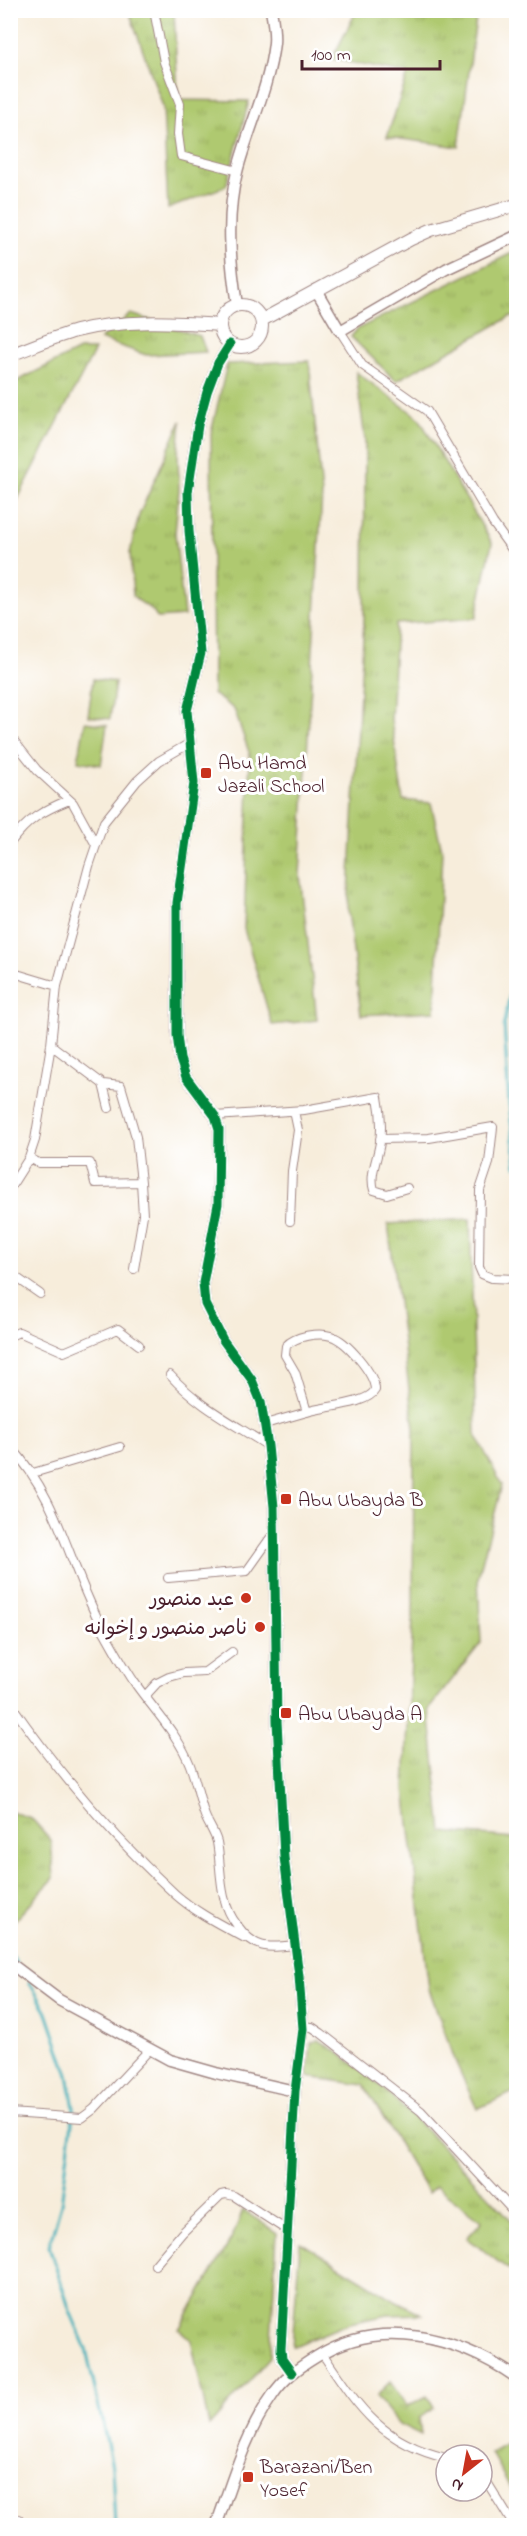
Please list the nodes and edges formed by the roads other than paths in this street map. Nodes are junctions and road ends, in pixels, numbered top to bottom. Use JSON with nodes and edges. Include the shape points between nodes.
{"nodes":[{"id":1,"x":154,"y":10,"type":"edge"},
{"id":2,"x":271,"y":10,"type":"edge"},
{"id":3,"x":238,"y":171,"type":"junction"},
{"id":4,"x":516,"y":205,"type":"edge"},
{"id":5,"x":516,"y":236,"type":"edge"},
{"id":6,"x":316,"y":290,"type":"junction"},
{"id":7,"x":237,"y":305,"type":"junction"},
{"id":8,"x":262,"y":320,"type":"junction"},
{"id":9,"x":220,"y":325,"type":"junction"},
{"id":10,"x":340,"y":331,"type":"junction"},
{"id":11,"x":230,"y":344,"type":"junction"},
{"id":12,"x":10,"y":355,"type":"edge"},
{"id":13,"x":516,"y":555,"type":"edge"},
{"id":14,"x":10,"y":736,"type":"edge"},
{"id":15,"x":190,"y":743,"type":"junction"},
{"id":16,"x":69,"y":800,"type":"junction"},
{"id":17,"x":10,"y":843,"type":"edge"},
{"id":18,"x":96,"y":845,"type":"junction"},
{"id":19,"x":10,"y":972,"type":"edge"},
{"id":20,"x":57,"y":986,"type":"junction"},
{"id":21,"x":51,"y":1045,"type":"junction"},
{"id":22,"x":103,"y":1084,"type":"junction"},
{"id":23,"x":109,"y":1108,"type":"dead end"},
{"id":24,"x":294,"y":1111,"type":"junction"},
{"id":25,"x":215,"y":1116,"type":"junction"},
{"id":26,"x":380,"y":1139,"type":"junction"},
{"id":27,"x":29,"y":1158,"type":"junction"},
{"id":28,"x":141,"y":1182,"type":"junction"},
{"id":29,"x":10,"y":1188,"type":"edge"},
{"id":30,"x":407,"y":1188,"type":"dead end"},
{"id":31,"x":290,"y":1221,"type":"dead end"},
{"id":32,"x":134,"y":1269,"type":"dead end"},
{"id":33,"x":10,"y":1273,"type":"edge"},
{"id":34,"x":516,"y":1279,"type":"edge"},
{"id":35,"x":40,"y":1294,"type":"dead end"},
{"id":36,"x":10,"y":1336,"type":"edge"},
{"id":37,"x":139,"y":1345,"type":"dead end"},
{"id":38,"x":170,"y":1375,"type":"dead end"},
{"id":39,"x":307,"y":1412,"type":"junction"},
{"id":40,"x":265,"y":1424,"type":"junction"},
{"id":41,"x":10,"y":1446,"type":"edge"},
{"id":42,"x":268,"y":1446,"type":"junction"},
{"id":43,"x":120,"y":1447,"type":"dead end"},
{"id":44,"x":33,"y":1473,"type":"junction"},
{"id":45,"x":276,"y":1530,"type":"junction"},
{"id":46,"x":168,"y":1578,"type":"dead end"},
{"id":47,"x":232,"y":1652,"type":"dead end"},
{"id":48,"x":145,"y":1696,"type":"junction"},
{"id":49,"x":10,"y":1703,"type":"edge"},
{"id":50,"x":250,"y":1941,"type":"junction"},
{"id":51,"x":296,"y":1945,"type":"junction"},
{"id":52,"x":13,"y":1969,"type":"edge"},
{"id":53,"x":302,"y":2025,"type":"junction"},
{"id":54,"x":150,"y":2049,"type":"junction"},
{"id":55,"x":296,"y":2091,"type":"junction"},
{"id":56,"x":10,"y":2113,"type":"edge"},
{"id":57,"x":516,"y":2214,"type":"edge"},
{"id":58,"x":288,"y":2231,"type":"junction"},
{"id":59,"x":155,"y":2265,"type":"dead end"},
{"id":60,"x":322,"y":2353,"type":"junction"},
{"id":61,"x":292,"y":2373,"type":"junction"},
{"id":62,"x":516,"y":2377,"type":"edge"},
{"id":63,"x":434,"y":2454,"type":"edge"},
{"id":64,"x":494,"y":2494,"type":"edge"},
{"id":65,"x":216,"y":2526,"type":"edge"},
{"id":66,"x":514,"y":2526,"type":"edge"}],
"edges":[{"from":1,"to":3,"type":"street","via":[[164,62],[180,104],[181,156]]},
{"from":2,"to":3,"type":"street","via":[[274,42],[260,106]]},
{"from":3,"to":7,"type":"street","via":[[230,219]]},
{"from":4,"to":6,"type":"main road","via":[[429,231]]},
{"from":5,"to":10,"type":"street","via":[[446,269]]},
{"from":6,"to":8,"type":"main road"},
{"from":6,"to":10,"type":"street"},
{"from":7,"to":8,"type":"main road","via":[[249,306]]},
{"from":7,"to":9,"type":"main road","via":[[225,312]]},
{"from":8,"to":11,"type":"main road","via":[[257,340],[244,347]]},
{"from":9,"to":11,"type":"main road"},
{"from":9,"to":12,"type":"main road","via":[[111,325],[76,331]]},
{"from":10,"to":13,"type":"street","via":[[362,365],[427,411]]},
{"from":11,"to":15,"type":"street","via":[[207,392],[188,492],[201,653],[188,711]]},
{"from":14,"to":16,"type":"street","via":[[37,770]]},
{"from":15,"to":18,"type":"street","via":[[159,761],[137,781],[104,822]]},
{"from":15,"to":25,"type":"street","via":[[194,783],[177,903],[177,1035],[186,1077]]},
{"from":16,"to":17,"type":"street","via":[[39,813]]},
{"from":16,"to":18,"type":"street"},
{"from":18,"to":20,"type":"street"},
{"from":19,"to":20,"type":"street"},
{"from":20,"to":21,"type":"street"},
{"from":21,"to":22,"type":"street"},
{"from":21,"to":27,"type":"street"},
{"from":22,"to":23,"type":"street"},
{"from":22,"to":28,"type":"street","via":[[121,1086],[136,1137]]},
{"from":24,"to":25,"type":"street"},
{"from":24,"to":26,"type":"street","via":[[378,1098]]},
{"from":24,"to":31,"type":"street","via":[[298,1130]]},
{"from":25,"to":40,"type":"street","via":[[220,1151],[218,1204],[203,1282],[205,1305],[223,1340],[252,1380]]},
{"from":26,"to":30,"type":"street","via":[[371,1180],[374,1190],[387,1194]]},
{"from":26,"to":34,"type":"street","via":[[429,1138],[493,1127],[489,1162],[480,1190],[479,1267],[482,1274],[492,1278]]},
{"from":27,"to":28,"type":"street","via":[[39,1163],[90,1163],[94,1183]]},
{"from":27,"to":29,"type":"street"},
{"from":28,"to":32,"type":"street","via":[[143,1215]]},
{"from":33,"to":35,"type":"street"},
{"from":36,"to":37,"type":"street","via":[[19,1332],[64,1352],[118,1329]]},
{"from":38,"to":42,"type":"street","via":[[204,1407]]},
{"from":39,"to":39,"type":"street","via":[[365,1400],[375,1390],[358,1357],[334,1336],[301,1338],[290,1342],[285,1350]]},
{"from":39,"to":40,"type":"street"},
{"from":40,"to":42,"type":"street"},
{"from":41,"to":44,"type":"street"},
{"from":42,"to":45,"type":"street"},
{"from":43,"to":44,"type":"street"},
{"from":44,"to":48,"type":"street","via":[[51,1503],[91,1607]]},
{"from":45,"to":46,"type":"street","via":[[248,1571]]},
{"from":45,"to":51,"type":"street","via":[[277,1720],[284,1857]]},
{"from":47,"to":48,"type":"street","via":[[205,1672],[184,1673],[157,1683]]},
{"from":48,"to":50,"type":"street","via":[[188,1760],[216,1840],[225,1901],[235,1923]]},
{"from":49,"to":50,"type":"street","via":[[54,1764],[175,1894]]},
{"from":50,"to":51,"type":"street","via":[[274,1948]]},
{"from":51,"to":53,"type":"street"},
{"from":52,"to":54,"type":"street","via":[[59,2000]]},
{"from":53,"to":55,"type":"street"},
{"from":53,"to":57,"type":"street","via":[[330,2038],[401,2093]]},
{"from":54,"to":55,"type":"street","via":[[170,2060]]},
{"from":54,"to":56,"type":"street","via":[[82,2118]]},
{"from":55,"to":58,"type":"street"},
{"from":58,"to":59,"type":"street","via":[[226,2193],[182,2233]]},
{"from":58,"to":61,"type":"street","via":[[281,2349],[282,2359]]},
{"from":60,"to":61,"type":"street"},
{"from":60,"to":62,"type":"street","via":[[356,2339],[397,2334],[420,2336],[458,2346]]},
{"from":60,"to":63,"type":"street","via":[[374,2423],[400,2441]]},
{"from":61,"to":65,"type":"street","via":[[273,2394],[252,2429]]},
{"from":64,"to":66,"type":"street"}]}
